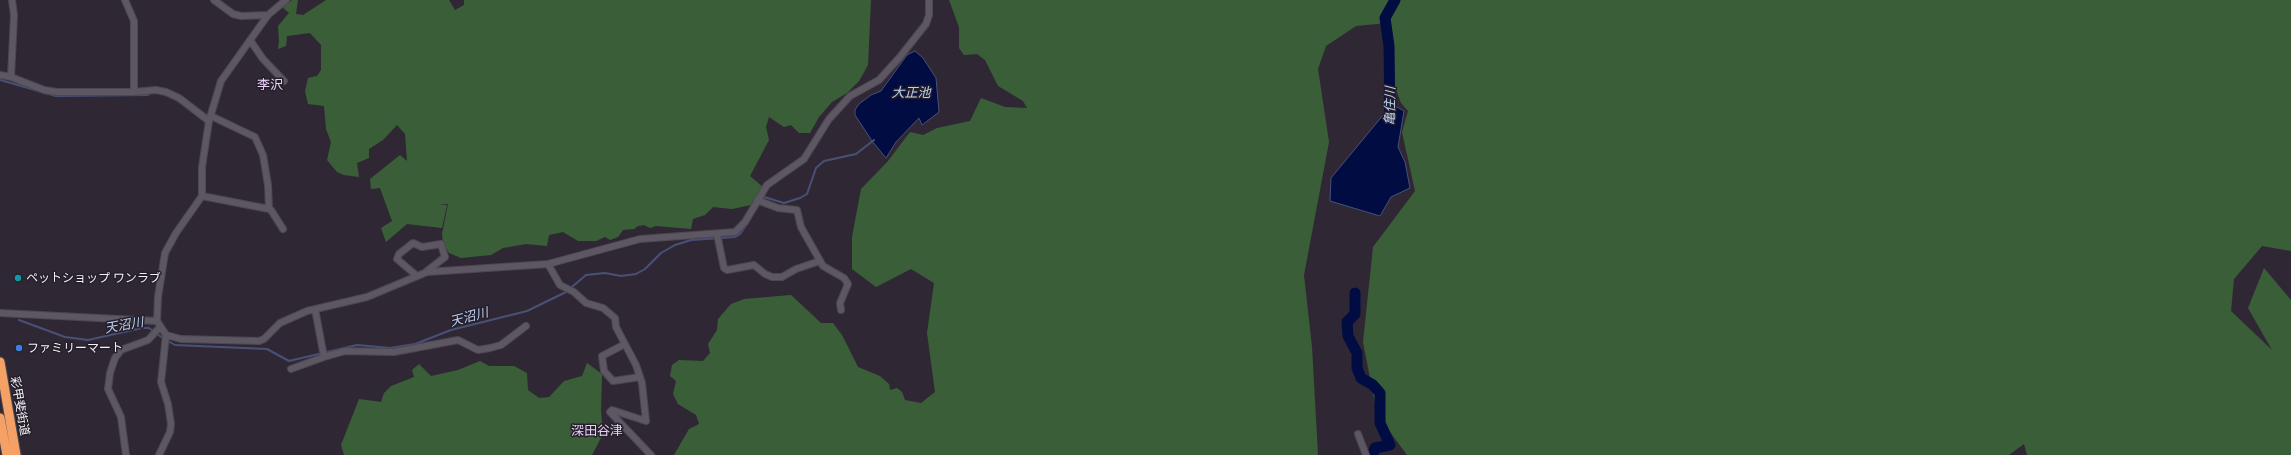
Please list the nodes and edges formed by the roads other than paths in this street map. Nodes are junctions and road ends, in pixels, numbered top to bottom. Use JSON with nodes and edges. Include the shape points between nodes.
{"nodes":[{"id":1,"x":12,"y":0,"type":"edge"},
{"id":2,"x":125,"y":0,"type":"edge"},
{"id":3,"x":214,"y":0,"type":"edge"},
{"id":4,"x":286,"y":0,"type":"edge"},
{"id":5,"x":929,"y":0,"type":"edge"},
{"id":6,"x":268,"y":15,"type":"junction"},
{"id":7,"x":250,"y":40,"type":"junction"},
{"id":8,"x":0,"y":75,"type":"edge"},
{"id":9,"x":11,"y":77,"type":"junction"},
{"id":10,"x":284,"y":81,"type":"dead end"},
{"id":11,"x":134,"y":92,"type":"junction"},
{"id":12,"x":210,"y":118,"type":"junction"},
{"id":13,"x":202,"y":196,"type":"junction"},
{"id":14,"x":757,"y":200,"type":"junction"},
{"id":15,"x":269,"y":209,"type":"junction"},
{"id":16,"x":283,"y":230,"type":"dead end"},
{"id":17,"x":717,"y":234,"type":"junction"},
{"id":18,"x":820,"y":261,"type":"junction"},
{"id":19,"x":548,"y":264,"type":"junction"},
{"id":20,"x":427,"y":272,"type":"junction"},
{"id":21,"x":417,"y":276,"type":"junction"},
{"id":22,"x":316,"y":308,"type":"junction"},
{"id":23,"x":841,"y":310,"type":"dead end"},
{"id":24,"x":0,"y":312,"type":"edge"},
{"id":25,"x":158,"y":324,"type":"junction"},
{"id":26,"x":526,"y":326,"type":"dead end"},
{"id":27,"x":166,"y":335,"type":"junction"},
{"id":28,"x":625,"y":344,"type":"junction"},
{"id":29,"x":324,"y":357,"type":"junction"},
{"id":30,"x":0,"y":362,"type":"edge"},
{"id":31,"x":290,"y":369,"type":"dead end"},
{"id":32,"x":640,"y":376,"type":"junction"},
{"id":33,"x":0,"y":418,"type":"edge"},
{"id":34,"x":1358,"y":434,"type":"dead end"},
{"id":35,"x":2,"y":440,"type":"edge"},
{"id":36,"x":7,"y":455,"type":"edge"},
{"id":37,"x":16,"y":455,"type":"edge"},
{"id":38,"x":126,"y":455,"type":"edge"},
{"id":39,"x":159,"y":455,"type":"edge"},
{"id":40,"x":650,"y":455,"type":"edge"},
{"id":41,"x":1366,"y":455,"type":"edge"}],
"edges":[{"from":1,"to":9,"type":"street","via":[[14,15]]},
{"from":2,"to":11,"type":"street","via":[[134,21]]},
{"from":3,"to":6,"type":"street","via":[[233,14]]},
{"from":4,"to":6,"type":"street"},
{"from":5,"to":14,"type":"street","via":[[926,24],[899,58],[879,80],[850,96],[829,119],[804,159],[767,185]]},
{"from":6,"to":7,"type":"street"},
{"from":7,"to":10,"type":"street","via":[[263,59]]},
{"from":7,"to":12,"type":"street","via":[[221,81]]},
{"from":8,"to":9,"type":"street"},
{"from":9,"to":11,"type":"street","via":[[50,91]]},
{"from":11,"to":12,"type":"street","via":[[166,92]]},
{"from":12,"to":13,"type":"street","via":[[202,167]]},
{"from":12,"to":15,"type":"street","via":[[255,137],[263,155]]},
{"from":13,"to":15,"type":"street"},
{"from":13,"to":25,"type":"street","via":[[165,253],[158,297]]},
{"from":14,"to":17,"type":"street","via":[[735,232]]},
{"from":14,"to":18,"type":"street","via":[[778,208],[797,210],[801,228]]},
{"from":15,"to":16,"type":"street"},
{"from":17,"to":18,"type":"street","via":[[724,268],[727,270],[754,265],[772,277],[782,277]]},
{"from":17,"to":19,"type":"street","via":[[640,239]]},
{"from":18,"to":23,"type":"street","via":[[823,266],[844,278],[848,284],[840,303]]},
{"from":19,"to":20,"type":"street"},
{"from":19,"to":28,"type":"street","via":[[560,285],[574,292],[586,303],[603,308],[614,318]]},
{"from":20,"to":21,"type":"street"},
{"from":20,"to":21,"type":"street","via":[[445,257],[441,244],[422,247],[413,244],[398,254],[397,259]]},
{"from":21,"to":22,"type":"street","via":[[367,297]]},
{"from":22,"to":27,"type":"street","via":[[280,323],[259,342]]},
{"from":22,"to":29,"type":"street"},
{"from":24,"to":25,"type":"street"},
{"from":25,"to":27,"type":"street"},
{"from":25,"to":38,"type":"street","via":[[148,340],[121,350],[110,373],[108,388],[121,417]]},
{"from":26,"to":29,"type":"street","via":[[501,345],[490,348],[474,349],[458,340],[394,352],[345,351]]},
{"from":27,"to":39,"type":"street","via":[[161,382],[168,404],[170,432]]},
{"from":28,"to":32,"type":"street"},
{"from":28,"to":32,"type":"street","via":[[602,356],[604,371],[613,381]]},
{"from":29,"to":31,"type":"street"},
{"from":30,"to":37,"type":"highway","name":"彩甲斐街道"},
{"from":32,"to":40,"type":"street","via":[[646,421],[612,410],[610,412]]},
{"from":33,"to":35,"type":"highway","name":"彩甲斐街道"},
{"from":34,"to":41,"type":"street"},
{"from":35,"to":36,"type":"highway","name":"彩甲斐街道"}]}
